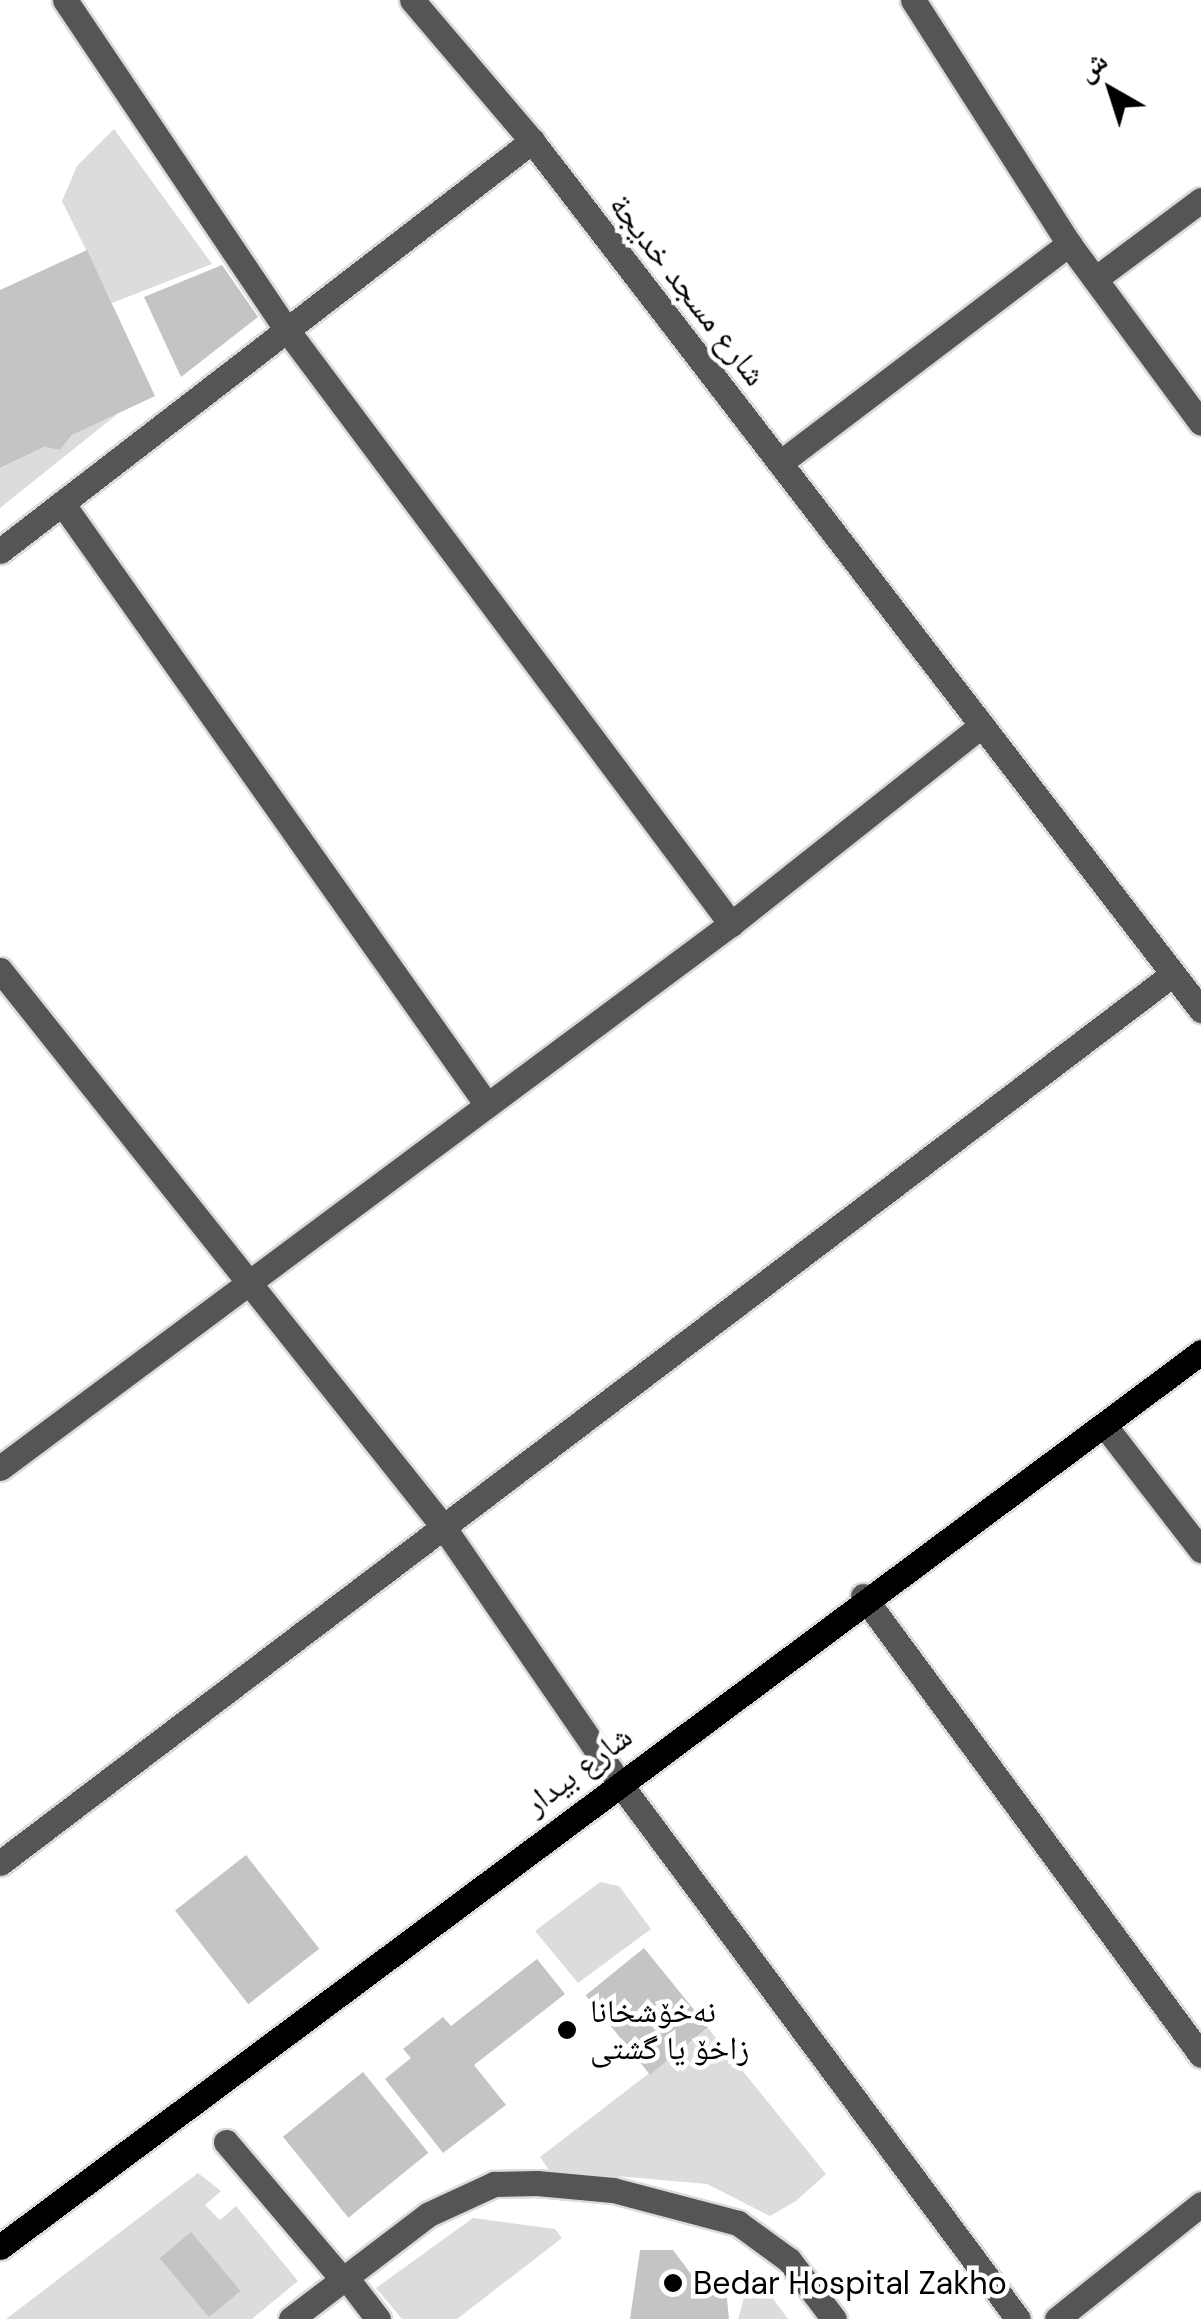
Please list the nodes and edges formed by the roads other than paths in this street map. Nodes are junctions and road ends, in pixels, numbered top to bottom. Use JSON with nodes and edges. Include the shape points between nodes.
{"nodes":[{"id":1,"x":66,"y":0,"type":"edge"},
{"id":2,"x":412,"y":0,"type":"edge"},
{"id":3,"x":913,"y":0,"type":"edge"},
{"id":4,"x":532,"y":141,"type":"junction"},
{"id":5,"x":1201,"y":200,"type":"edge"},
{"id":6,"x":1069,"y":244,"type":"junction"},
{"id":7,"x":1095,"y":279,"type":"junction"},
{"id":8,"x":288,"y":330,"type":"junction"},
{"id":9,"x":1201,"y":423,"type":"edge"},
{"id":10,"x":780,"y":463,"type":"junction"},
{"id":11,"x":62,"y":503,"type":"junction"},
{"id":12,"x":0,"y":551,"type":"edge"},
{"id":13,"x":982,"y":726,"type":"junction"},
{"id":14,"x":731,"y":924,"type":"junction"},
{"id":15,"x":0,"y":970,"type":"edge"},
{"id":16,"x":1173,"y":974,"type":"junction"},
{"id":17,"x":1201,"y":1010,"type":"edge"},
{"id":18,"x":487,"y":1106,"type":"junction"},
{"id":19,"x":250,"y":1286,"type":"junction"},
{"id":20,"x":1201,"y":1352,"type":"edge"},
{"id":21,"x":1105,"y":1426,"type":"junction"},
{"id":22,"x":0,"y":1468,"type":"edge"},
{"id":23,"x":442,"y":1525,"type":"junction"},
{"id":24,"x":1201,"y":1550,"type":"edge"},
{"id":25,"x":863,"y":1596,"type":"junction"},
{"id":26,"x":618,"y":1781,"type":"junction"},
{"id":27,"x":0,"y":1863,"type":"edge"},
{"id":28,"x":1201,"y":2055,"type":"edge"},
{"id":29,"x":226,"y":2142,"type":"dead end"},
{"id":30,"x":1201,"y":2204,"type":"edge"},
{"id":31,"x":0,"y":2247,"type":"edge"},
{"id":32,"x":343,"y":2278,"type":"junction"},
{"id":33,"x":291,"y":2319,"type":"edge"},
{"id":34,"x":378,"y":2319,"type":"edge"},
{"id":35,"x":834,"y":2319,"type":"edge"},
{"id":36,"x":1018,"y":2319,"type":"edge"},
{"id":37,"x":1056,"y":2319,"type":"edge"}],
"edges":[{"from":1,"to":8,"type":"street"},
{"from":2,"to":4,"type":"street","name":"شارع مسجد خديجة"},
{"from":3,"to":6,"type":"street"},
{"from":4,"to":8,"type":"street"},
{"from":4,"to":10,"type":"street","name":"شارع مسجد خديجة"},
{"from":5,"to":7,"type":"street"},
{"from":6,"to":7,"type":"street"},
{"from":6,"to":10,"type":"street"},
{"from":7,"to":9,"type":"street"},
{"from":8,"to":11,"type":"street"},
{"from":8,"to":14,"type":"street"},
{"from":10,"to":13,"type":"street","name":"شارع مسجد خديجة"},
{"from":11,"to":12,"type":"street"},
{"from":11,"to":18,"type":"street"},
{"from":13,"to":14,"type":"street"},
{"from":13,"to":16,"type":"street","name":"شارع مسجد خديجة"},
{"from":14,"to":18,"type":"street"},
{"from":15,"to":19,"type":"street"},
{"from":16,"to":17,"type":"street","name":"شارع مسجد خديجة"},
{"from":16,"to":23,"type":"street"},
{"from":18,"to":19,"type":"street"},
{"from":19,"to":22,"type":"street"},
{"from":19,"to":23,"type":"street"},
{"from":20,"to":21,"type":"main road","name":"شارع بيدار"},
{"from":21,"to":24,"type":"street"},
{"from":21,"to":25,"type":"main road","name":"شارع بيدار"},
{"from":23,"to":26,"type":"street"},
{"from":23,"to":27,"type":"street"},
{"from":25,"to":26,"type":"main road","name":"شارع بيدار"},
{"from":25,"to":28,"type":"street"},
{"from":26,"to":31,"type":"main road","name":"شارع بيدار"},
{"from":26,"to":36,"type":"street"},
{"from":29,"to":32,"type":"street"},
{"from":30,"to":37,"type":"street"},
{"from":32,"to":33,"type":"street"},
{"from":32,"to":34,"type":"street"},
{"from":32,"to":35,"type":"street","via":[[430,2214],[494,2184],[538,2183],[613,2190],[738,2223],[788,2260]]}]}
